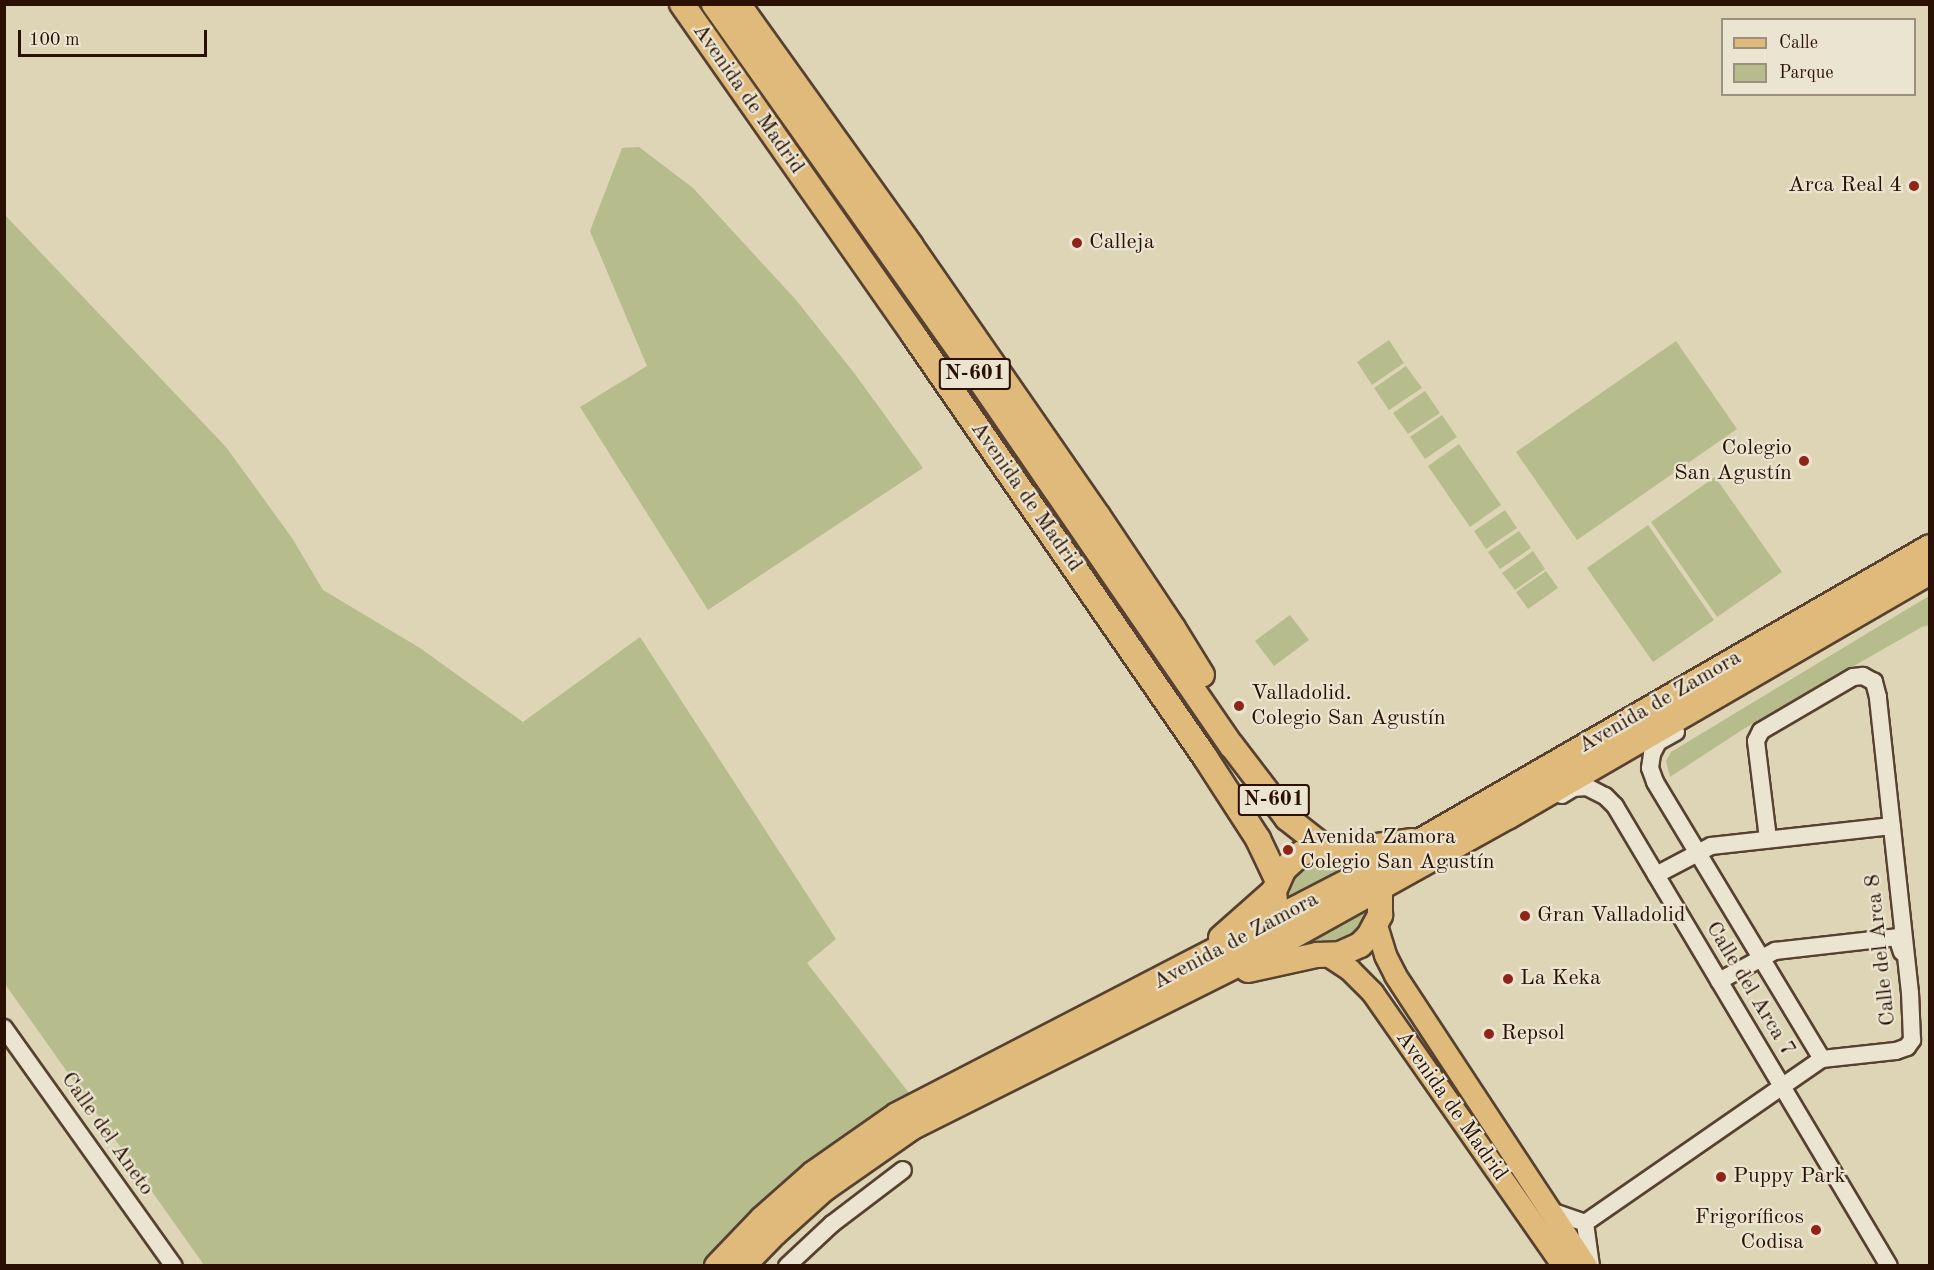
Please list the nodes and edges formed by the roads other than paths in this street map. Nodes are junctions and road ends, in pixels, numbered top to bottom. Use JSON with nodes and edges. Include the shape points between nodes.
{"nodes":[{"id":1,"x":670,"y":4,"type":"edge"},
{"id":2,"x":682,"y":4,"type":"edge"},
{"id":3,"x":714,"y":4,"type":"edge"},
{"id":4,"x":738,"y":4,"type":"edge"},
{"id":5,"x":795,"y":166,"type":"junction"},
{"id":6,"x":1929,"y":547,"type":"edge"},
{"id":7,"x":1929,"y":572,"type":"edge"},
{"id":8,"x":1802,"y":647,"type":"junction"},
{"id":9,"x":1232,"y":746,"type":"junction"},
{"id":10,"x":1509,"y":816,"type":"junction"},
{"id":11,"x":1892,"y":826,"type":"junction"},
{"id":12,"x":1768,"y":839,"type":"junction"},
{"id":13,"x":1423,"y":840,"type":"junction"},
{"id":14,"x":1324,"y":847,"type":"junction"},
{"id":15,"x":1348,"y":850,"type":"junction"},
{"id":16,"x":1698,"y":853,"type":"junction"},
{"id":17,"x":1656,"y":875,"type":"junction"},
{"id":18,"x":1376,"y":878,"type":"junction"},
{"id":19,"x":1276,"y":885,"type":"junction"},
{"id":20,"x":1376,"y":925,"type":"junction"},
{"id":21,"x":1283,"y":929,"type":"junction"},
{"id":22,"x":1323,"y":955,"type":"junction"},
{"id":23,"x":1761,"y":959,"type":"junction"},
{"id":24,"x":1906,"y":962,"type":"junction"},
{"id":25,"x":1719,"y":981,"type":"junction"},
{"id":26,"x":1091,"y":1027,"type":"junction"},
{"id":27,"x":4,"y":1028,"type":"edge"},
{"id":28,"x":1822,"y":1059,"type":"junction"},
{"id":29,"x":1781,"y":1085,"type":"junction"},
{"id":30,"x":903,"y":1170,"type":"dead end"},
{"id":31,"x":1548,"y":1210,"type":"junction"},
{"id":32,"x":1585,"y":1223,"type":"junction"},
{"id":33,"x":174,"y":1266,"type":"edge"},
{"id":34,"x":717,"y":1266,"type":"edge"},
{"id":35,"x":743,"y":1266,"type":"edge"},
{"id":36,"x":787,"y":1266,"type":"edge"},
{"id":37,"x":1563,"y":1266,"type":"edge"},
{"id":38,"x":1586,"y":1266,"type":"edge"},
{"id":39,"x":1591,"y":1266,"type":"edge"},
{"id":40,"x":1889,"y":1266,"type":"edge"}],
"edges":[{"from":1,"to":5,"type":"highway"},
{"from":2,"to":5,"type":"highway","name":"Avenida de Madrid","number":"N-601"},
{"from":3,"to":9,"type":"highway","name":"Avenida de Madrid","number":"N-601"},
{"from":4,"to":9,"type":"highway","via":[[912,246],[1144,582],[1226,717]]},
{"from":5,"to":19,"type":"highway","name":"Avenida de Madrid","number":"N-601","via":[[1205,757],[1258,839]]},
{"from":6,"to":13,"type":"highway","name":"Avenida de Zamora"},
{"from":7,"to":8,"type":"highway","name":"Avenida de Zamora"},
{"from":8,"to":10,"type":"highway","name":"Avenida de Zamora"},
{"from":8,"to":16,"type":"street","name":"Calle del Arca 7","via":[[1753,685],[1658,742],[1650,768],[1655,782]]},
{"from":9,"to":14,"type":"highway","name":"Avenida de Madrid","number":"N-601","via":[[1287,818]]},
{"from":10,"to":17,"type":"street","name":"Calle del Arca 7","via":[[1551,801],[1573,788],[1587,787],[1615,806]]},
{"from":10,"to":18,"type":"highway","name":"Avenida de Zamora"},
{"from":11,"to":12,"type":"street"},
{"from":11,"to":12,"type":"street","name":"Calle del Arca 8","via":[[1878,697],[1874,682],[1863,676],[1853,677],[1761,731],[1756,741]]},
{"from":11,"to":24,"type":"street","name":"Calle del Arca 8"},
{"from":12,"to":16,"type":"street","via":[[1711,846]]},
{"from":13,"to":15,"type":"highway"},
{"from":13,"to":18,"type":"highway","name":"Avenida de Zamora"},
{"from":14,"to":15,"type":"highway"},
{"from":14,"to":19,"type":"highway","via":[[1293,860]]},
{"from":15,"to":18,"type":"highway"},
{"from":16,"to":17,"type":"street"},
{"from":16,"to":23,"type":"street","name":"Calle del Arca 7"},
{"from":17,"to":25,"type":"street","name":"Calle del Arca 7"},
{"from":18,"to":20,"type":"highway","via":[[1382,904]]},
{"from":18,"to":21,"type":"highway","name":"Avenida de Zamora"},
{"from":19,"to":21,"type":"highway","name":"Avenida de Madrid"},
{"from":19,"to":26,"type":"highway","via":[[1234,929],[1133,986]]},
{"from":20,"to":22,"type":"highway","via":[[1360,945]]},
{"from":20,"to":31,"type":"main road","name":"Avenida de Madrid","via":[[1395,975]]},
{"from":21,"to":22,"type":"highway","via":[[1304,950]]},
{"from":21,"to":26,"type":"highway","name":"Avenida de Zamora"},
{"from":22,"to":26,"type":"highway","via":[[1253,967],[1160,1015]]},
{"from":22,"to":37,"type":"main road","name":"Avenida de Madrid","via":[[1349,969],[1372,992]]},
{"from":23,"to":24,"type":"street","via":[[1775,951],[1897,937]]},
{"from":23,"to":25,"type":"street"},
{"from":23,"to":28,"type":"street","name":"Calle del Arca 7"},
{"from":24,"to":28,"type":"street","name":"Calle del Arca 8","via":[[1912,1040],[1907,1047]]},
{"from":25,"to":29,"type":"street","name":"Calle del Arca 7"},
{"from":26,"to":34,"type":"highway","name":"Avenida de Zamora","via":[[931,1096],[855,1143],[770,1211]]},
{"from":26,"to":35,"type":"highway","name":"Avenida de Zamora","via":[[902,1134],[824,1189]]},
{"from":27,"to":33,"type":"street","name":"Calle del Aneto"},
{"from":28,"to":29,"type":"street","name":"Calle del Arca 8"},
{"from":29,"to":32,"type":"street","name":"Calle del Arca 8"},
{"from":29,"to":40,"type":"street","name":"Calle del Arca 7"},
{"from":30,"to":36,"type":"street","via":[[832,1224]]},
{"from":31,"to":32,"type":"street"},
{"from":31,"to":38,"type":"main road","name":"Avenida de Madrid"},
{"from":32,"to":39,"type":"street"}]}
